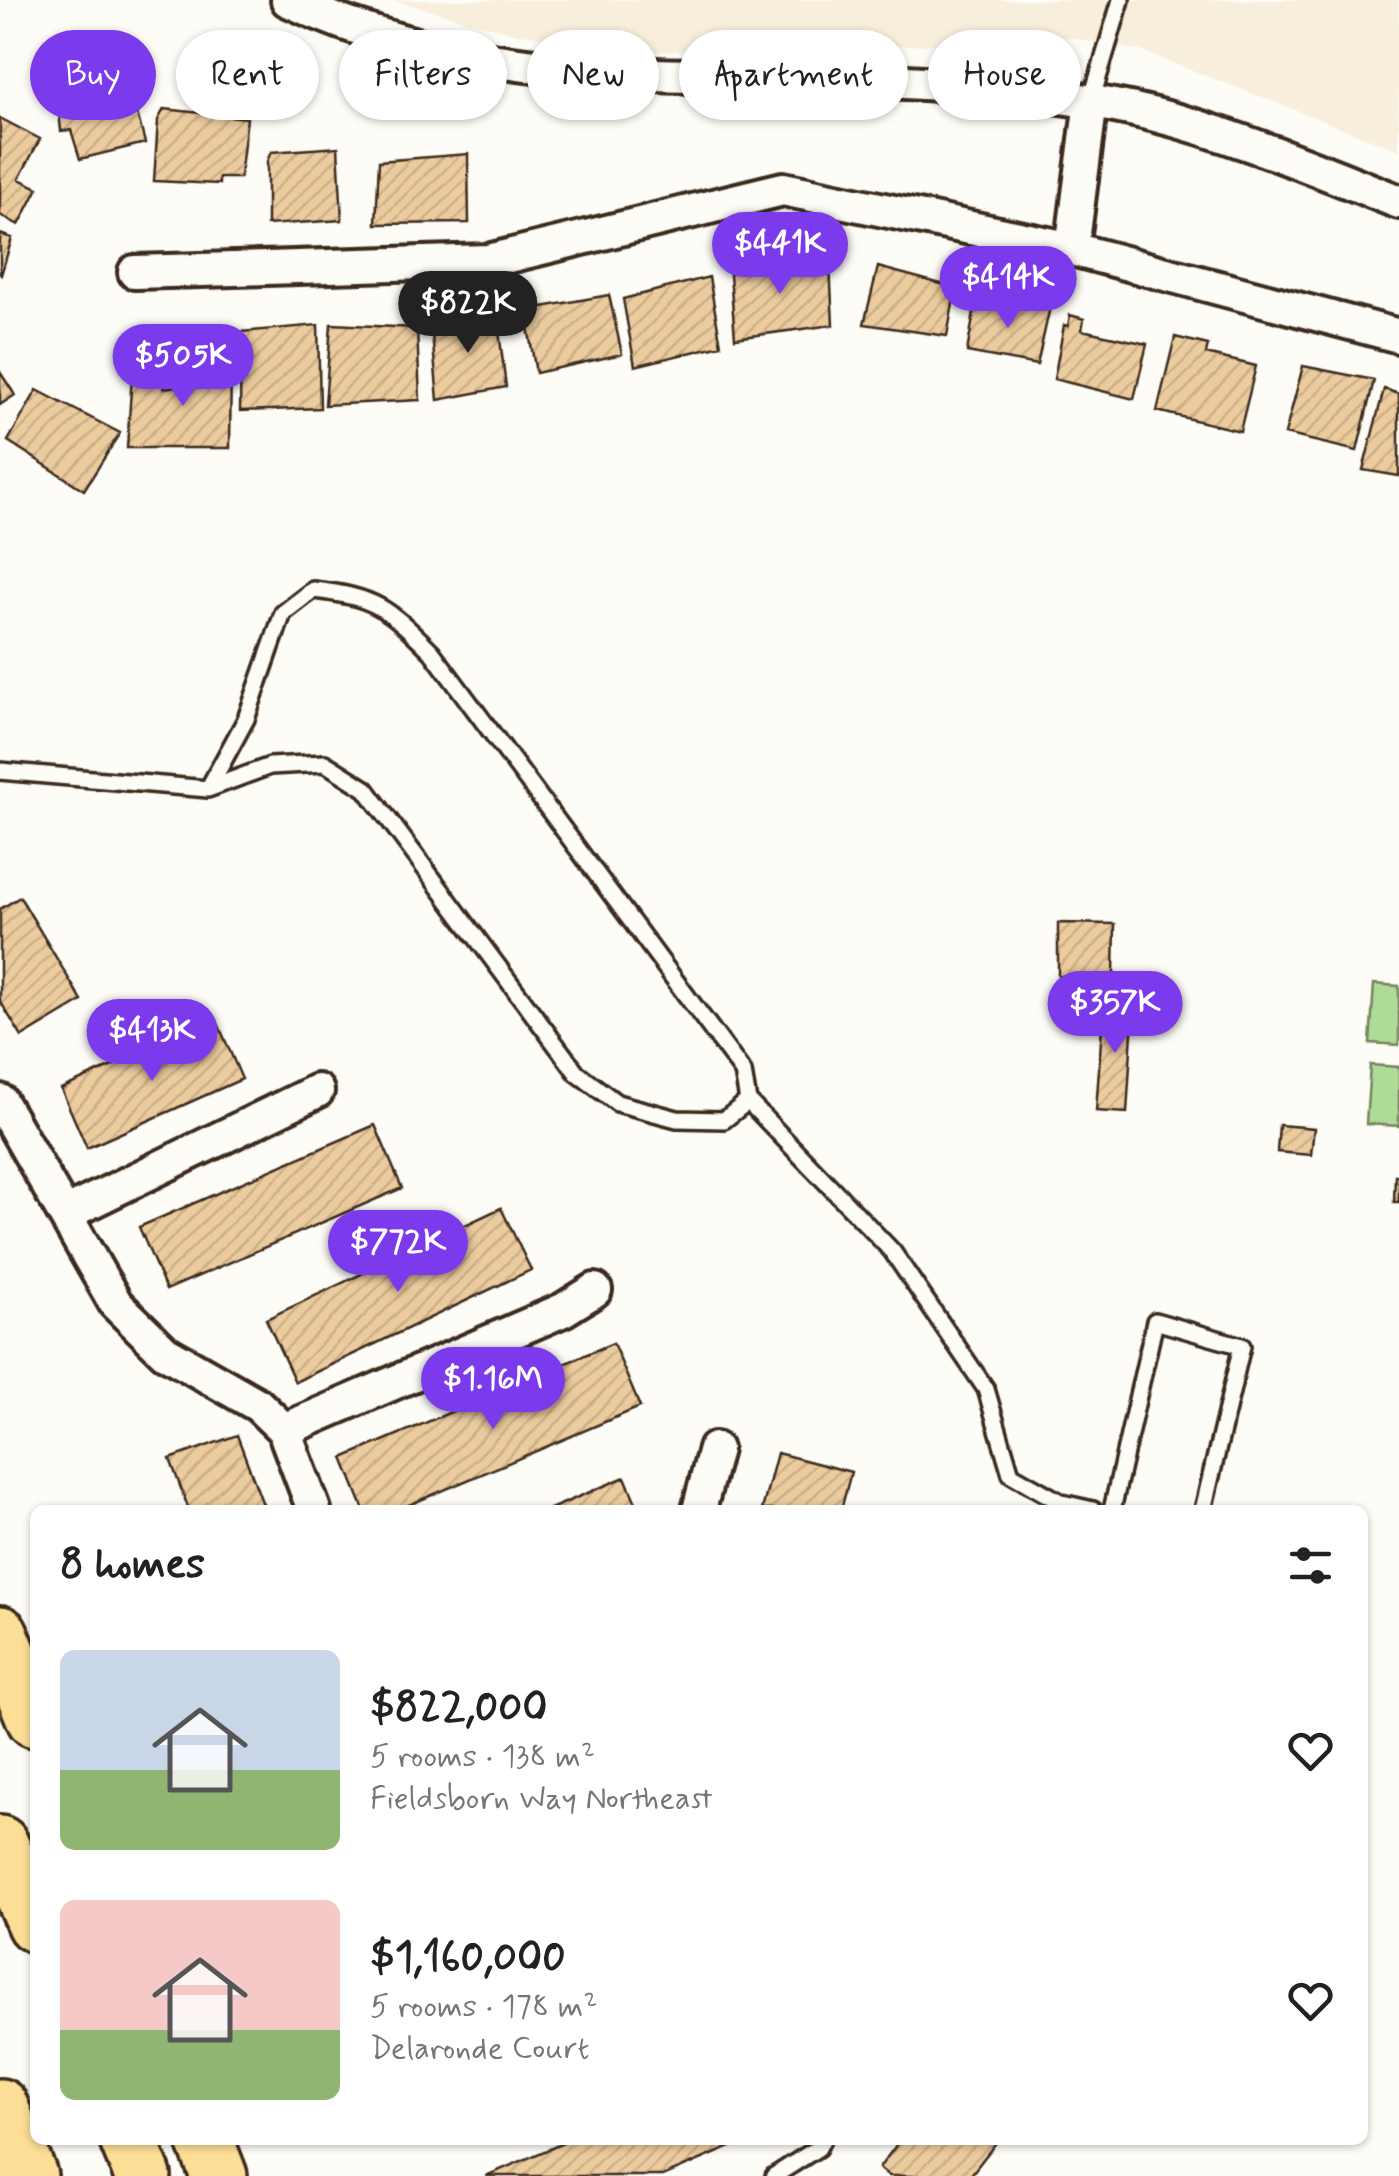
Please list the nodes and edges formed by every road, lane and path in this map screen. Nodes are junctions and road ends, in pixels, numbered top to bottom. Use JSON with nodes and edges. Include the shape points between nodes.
{"nodes":[{"id":1,"x":288,"y":0,"type":"edge"},
{"id":2,"x":1121,"y":0,"type":"edge"},
{"id":3,"x":1090,"y":101,"type":"junction"},
{"id":4,"x":1399,"y":202,"type":"edge"},
{"id":5,"x":1072,"y":248,"type":"junction"},
{"id":6,"x":135,"y":272,"type":"dead end"},
{"id":7,"x":1399,"y":336,"type":"edge"},
{"id":8,"x":0,"y":771,"type":"edge"},
{"id":9,"x":208,"y":789,"type":"junction"},
{"id":10,"x":317,"y":1091,"type":"dead end"},
{"id":11,"x":0,"y":1101,"type":"edge"},
{"id":12,"x":748,"y":1102,"type":"junction"},
{"id":13,"x":66,"y":1214,"type":"junction"},
{"id":14,"x":595,"y":1290,"type":"dead end"},
{"id":15,"x":284,"y":1430,"type":"junction"},
{"id":16,"x":716,"y":1449,"type":"dead end"},
{"id":17,"x":312,"y":1505,"type":"edge"},
{"id":18,"x":700,"y":1505,"type":"edge"},
{"id":19,"x":1067,"y":1505,"type":"edge"},
{"id":20,"x":1113,"y":1505,"type":"edge"},
{"id":21,"x":1204,"y":1505,"type":"edge"},
{"id":22,"x":0,"y":1634,"type":"edge"},
{"id":23,"x":30,"y":1707,"type":"edge"},
{"id":24,"x":0,"y":1844,"type":"edge"},
{"id":25,"x":30,"y":1913,"type":"edge"},
{"id":26,"x":0,"y":2107,"type":"edge"},
{"id":27,"x":130,"y":2145,"type":"edge"},
{"id":28,"x":207,"y":2145,"type":"edge"},
{"id":29,"x":820,"y":2145,"type":"edge"},
{"id":30,"x":30,"y":2176,"type":"edge"},
{"id":31,"x":143,"y":2176,"type":"edge"},
{"id":32,"x":219,"y":2176,"type":"edge"},
{"id":33,"x":774,"y":2176,"type":"edge"}],
"edges":[{"from":1,"to":3,"type":"street","via":[[400,42],[558,70],[973,87]]},
{"from":2,"to":3,"type":"lane"},
{"from":3,"to":4,"type":"street","via":[[1253,144]]},
{"from":3,"to":5,"type":"street"},
{"from":5,"to":6,"type":"street","via":[[783,189],[488,261]]},
{"from":5,"to":7,"type":"street"},
{"from":8,"to":9,"type":"lane"},
{"from":9,"to":12,"type":"lane","via":[[270,766],[325,762],[366,790],[577,1073],[618,1103],[677,1119],[724,1120]]},
{"from":9,"to":12,"type":"lane","via":[[246,719],[284,613],[313,590],[356,595],[396,615],[432,652],[743,1072]]},
{"from":10,"to":13,"type":"street"},
{"from":11,"to":13,"type":"street"},
{"from":12,"to":19,"type":"lane","via":[[892,1251],[986,1388],[1011,1474]]},
{"from":13,"to":15,"type":"street","via":[[116,1304],[138,1329]]},
{"from":14,"to":15,"type":"street","via":[[563,1310]]},
{"from":15,"to":17,"type":"street"},
{"from":16,"to":18,"type":"street"},
{"from":20,"to":21,"type":"lane","via":[[1155,1321],[1242,1346]]},
{"from":22,"to":23,"type":"highway"},
{"from":24,"to":25,"type":"highway"},
{"from":26,"to":30,"type":"highway"},
{"from":27,"to":31,"type":"highway"},
{"from":28,"to":32,"type":"highway"},
{"from":29,"to":33,"type":"lane"}]}
